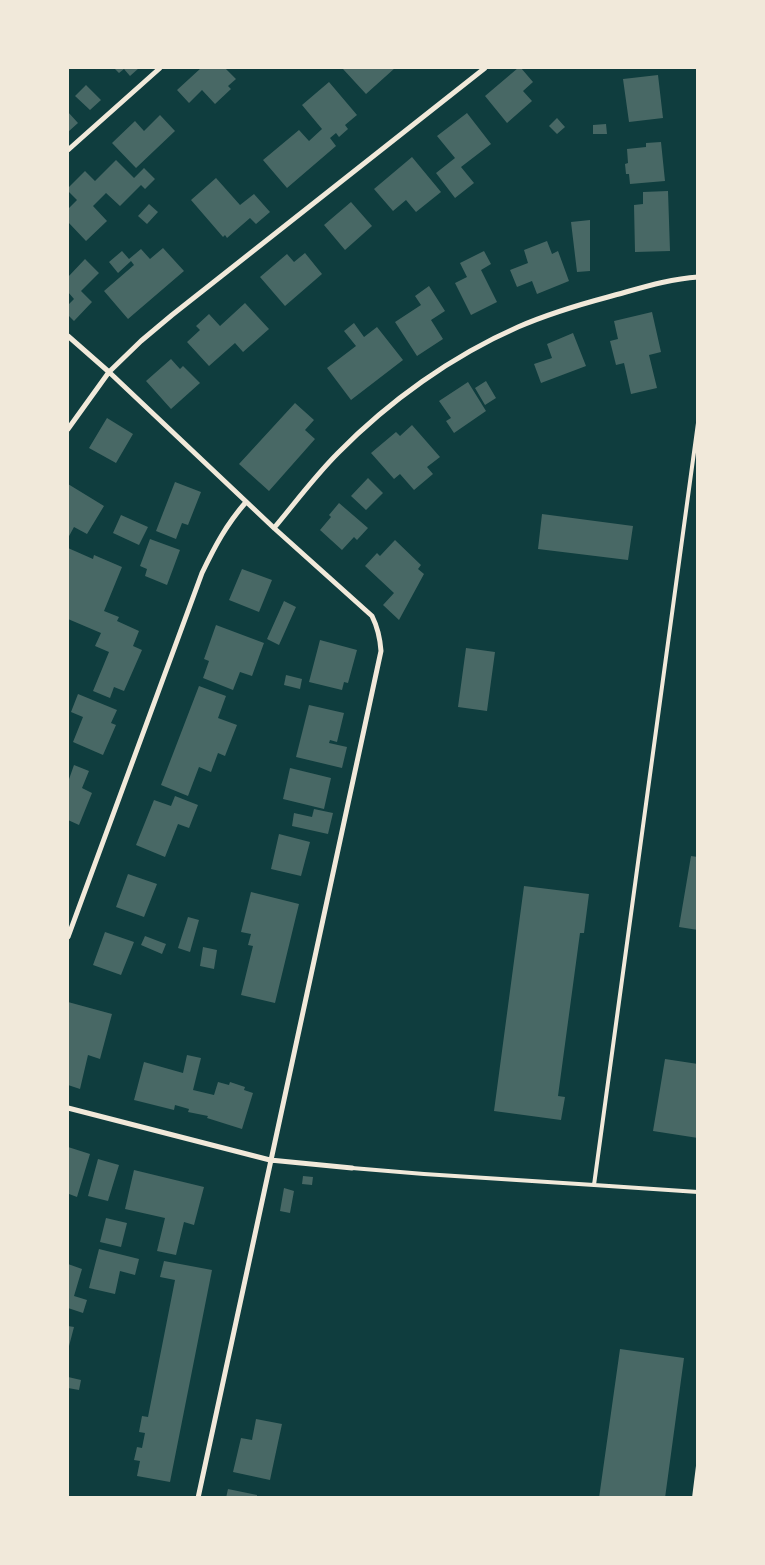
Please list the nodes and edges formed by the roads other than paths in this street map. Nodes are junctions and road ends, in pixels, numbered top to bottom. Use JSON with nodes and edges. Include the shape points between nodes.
{"nodes":[{"id":1,"x":160,"y":68,"type":"edge"},
{"id":2,"x":484,"y":68,"type":"edge"},
{"id":3,"x":68,"y":150,"type":"edge"},
{"id":4,"x":698,"y":277,"type":"edge"},
{"id":5,"x":68,"y":336,"type":"edge"},
{"id":6,"x":109,"y":372,"type":"junction"},
{"id":7,"x":698,"y":423,"type":"edge"},
{"id":8,"x":68,"y":429,"type":"edge"},
{"id":9,"x":246,"y":502,"type":"junction"},
{"id":10,"x":274,"y":528,"type":"junction"},
{"id":11,"x":68,"y":937,"type":"edge"},
{"id":12,"x":68,"y":1108,"type":"edge"},
{"id":13,"x":270,"y":1160,"type":"junction"},
{"id":14,"x":352,"y":1168,"type":"joint"},
{"id":15,"x":594,"y":1184,"type":"junction"},
{"id":16,"x":698,"y":1192,"type":"edge"},
{"id":17,"x":698,"y":1466,"type":"edge"},
{"id":18,"x":198,"y":1498,"type":"edge"},
{"id":19,"x":694,"y":1498,"type":"edge"}],
"edges":[{"from":1,"to":3,"type":"street"},
{"from":2,"to":6,"type":"street","via":[[172,315]]},
{"from":4,"to":10,"type":"street","via":[[645,287],[553,313],[447,365],[406,394],[344,447]]},
{"from":5,"to":6,"type":"street"},
{"from":6,"to":8,"type":"street"},
{"from":6,"to":9,"type":"street"},
{"from":7,"to":15,"type":"lane"},
{"from":9,"to":10,"type":"street"},
{"from":9,"to":11,"type":"street","via":[[219,538],[202,573]]},
{"from":10,"to":13,"type":"street","via":[[372,616],[378,628],[380,651]]},
{"from":12,"to":13,"type":"street"},
{"from":13,"to":14,"type":"street"},
{"from":13,"to":18,"type":"street"},
{"from":14,"to":15,"type":"lane"},
{"from":15,"to":16,"type":"lane"},
{"from":17,"to":19,"type":"lane"}]}
